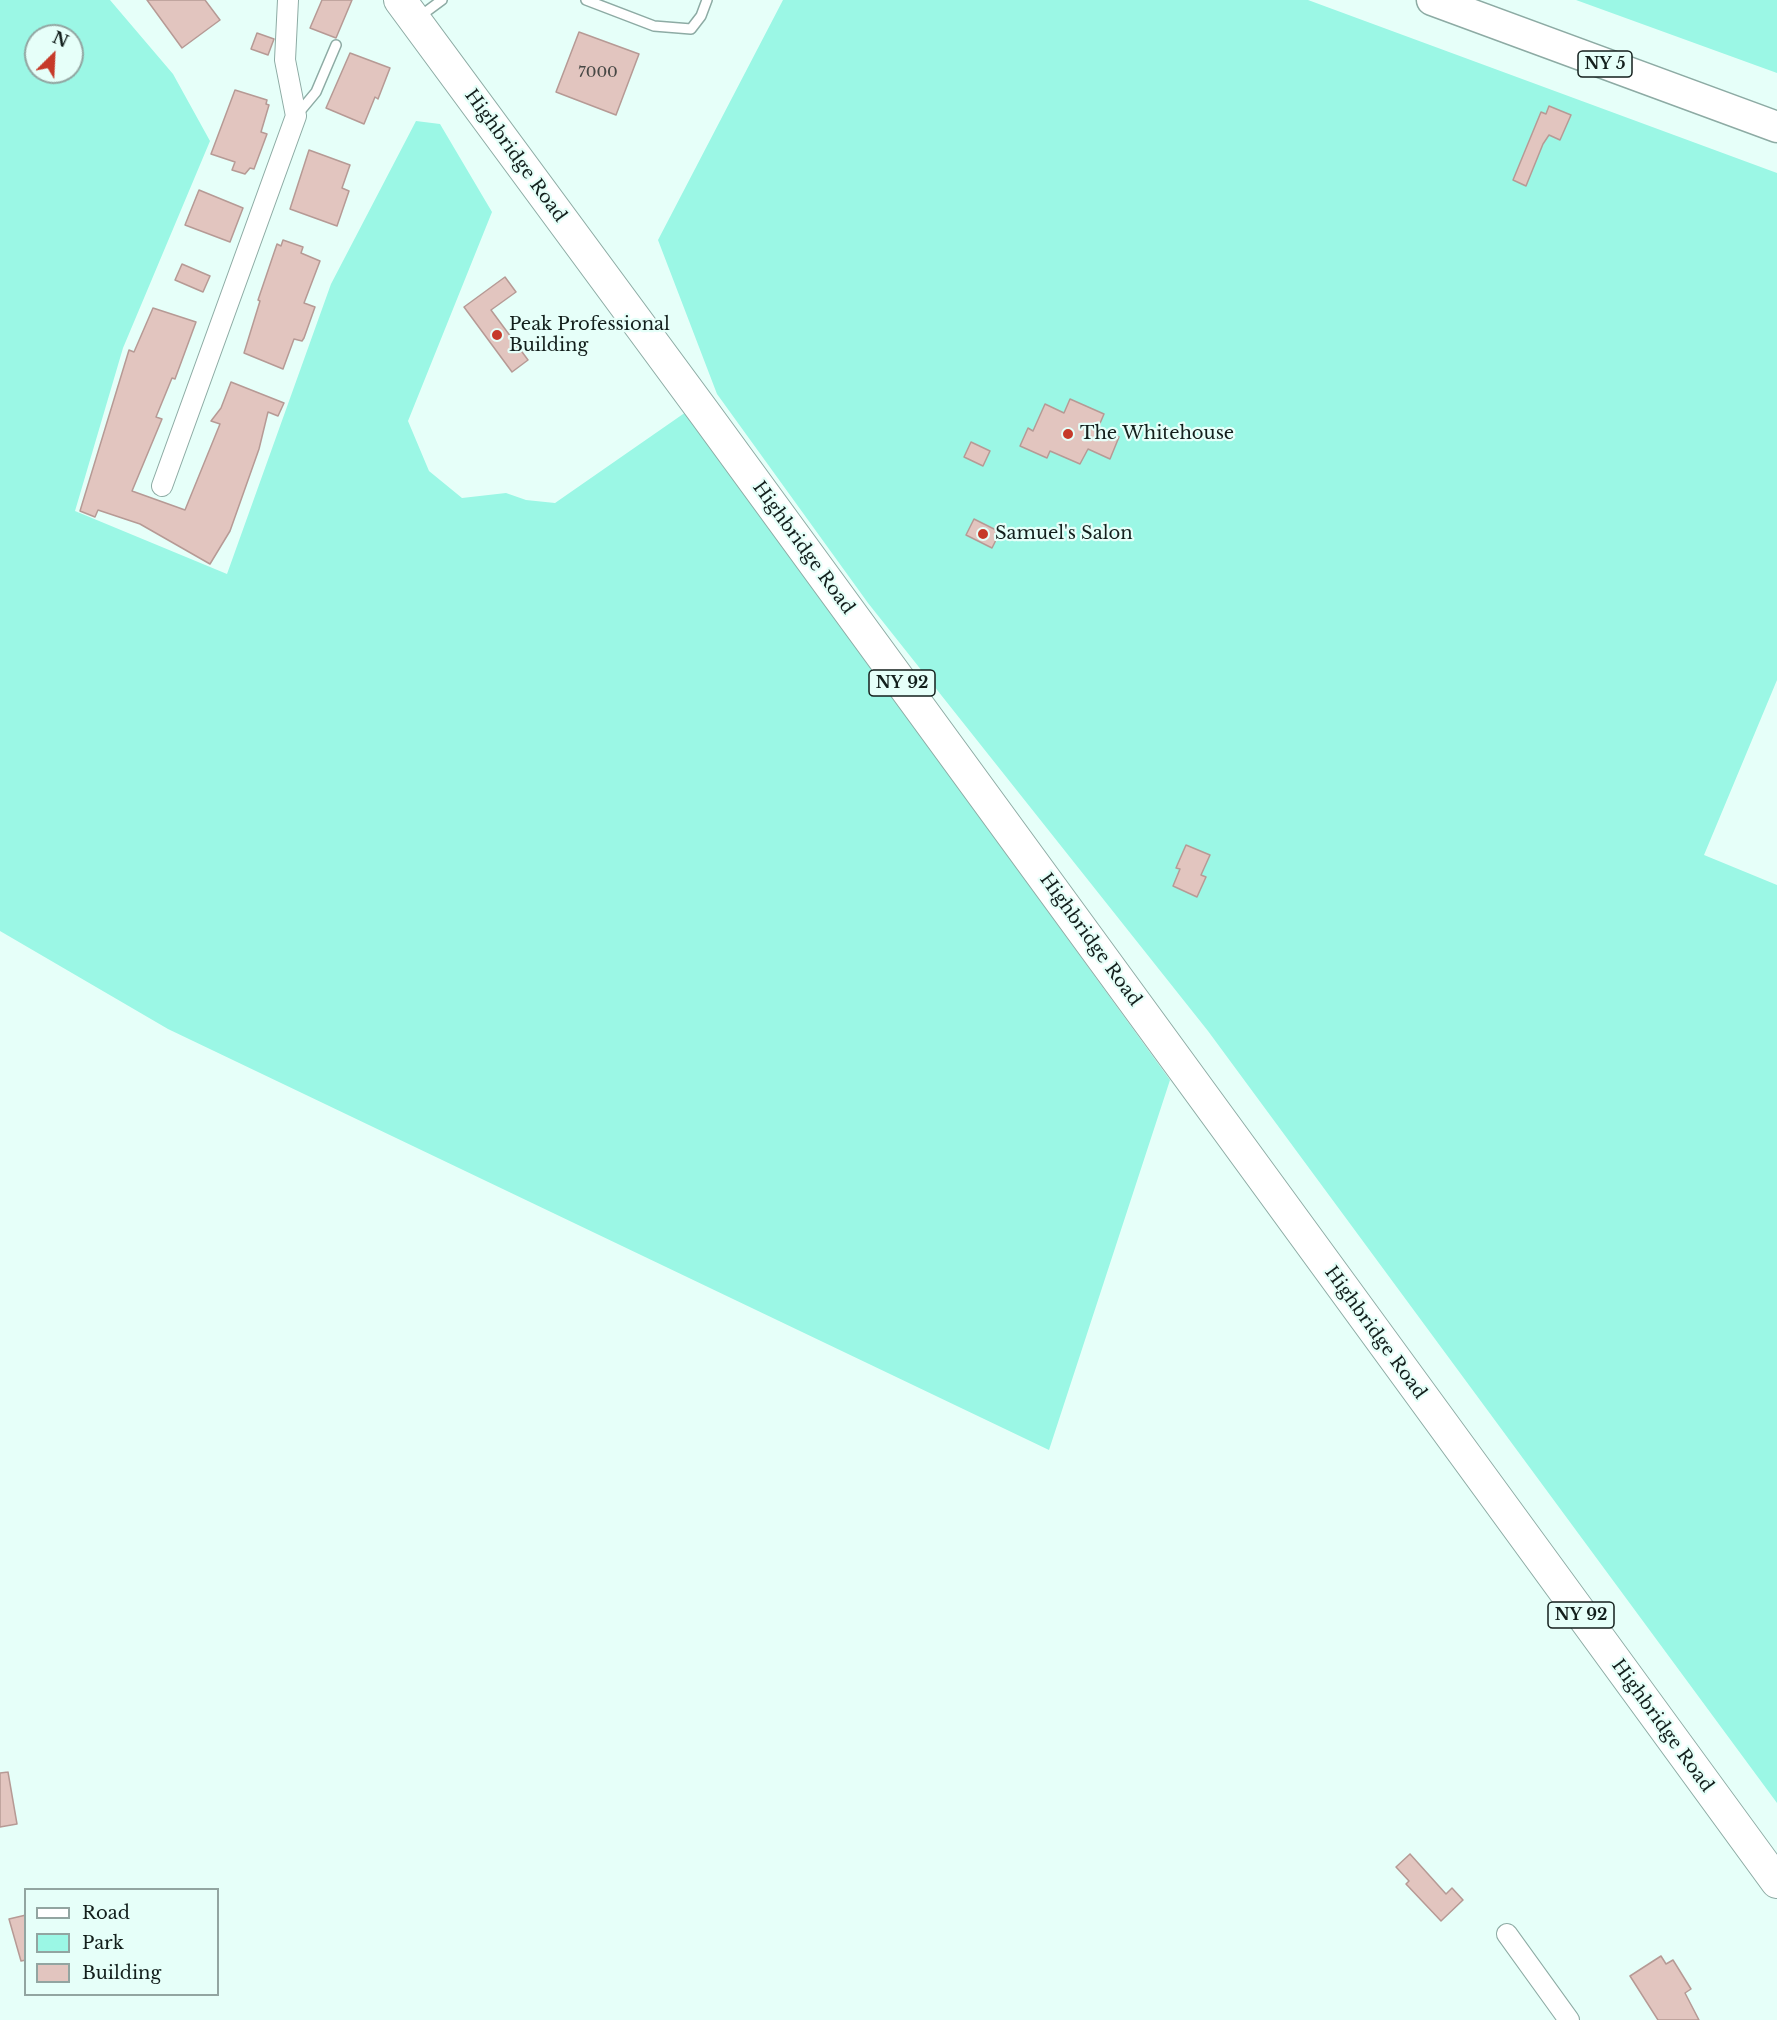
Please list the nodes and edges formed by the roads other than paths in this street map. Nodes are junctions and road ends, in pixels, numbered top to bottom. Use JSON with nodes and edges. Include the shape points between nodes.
{"nodes":[{"id":1,"x":288,"y":0,"type":"edge"},
{"id":2,"x":442,"y":0,"type":"edge"},
{"id":3,"x":586,"y":0,"type":"edge"},
{"id":4,"x":707,"y":0,"type":"edge"},
{"id":5,"x":1432,"y":0,"type":"edge"},
{"id":6,"x":407,"y":10,"type":"edge"},
{"id":7,"x":336,"y":45,"type":"dead end"},
{"id":8,"x":296,"y":116,"type":"junction"},
{"id":9,"x":1777,"y":127,"type":"edge"},
{"id":10,"x":162,"y":486,"type":"dead end"},
{"id":11,"x":1777,"y":1882,"type":"edge"},
{"id":12,"x":1507,"y":1934,"type":"dead end"},
{"id":13,"x":1569,"y":2020,"type":"edge"}],
"edges":[{"from":1,"to":8,"type":"street","via":[[285,60]]},
{"from":2,"to":6,"type":"lane"},
{"from":3,"to":4,"type":"lane","via":[[654,26],[691,29]]},
{"from":5,"to":9,"type":"main road","number":"NY 5"},
{"from":6,"to":11,"type":"highway","name":"Highbridge Road","number":"NY 92"},
{"from":7,"to":8,"type":"lane","via":[[316,92]]},
{"from":8,"to":10,"type":"street"},
{"from":12,"to":13,"type":"street"}]}
